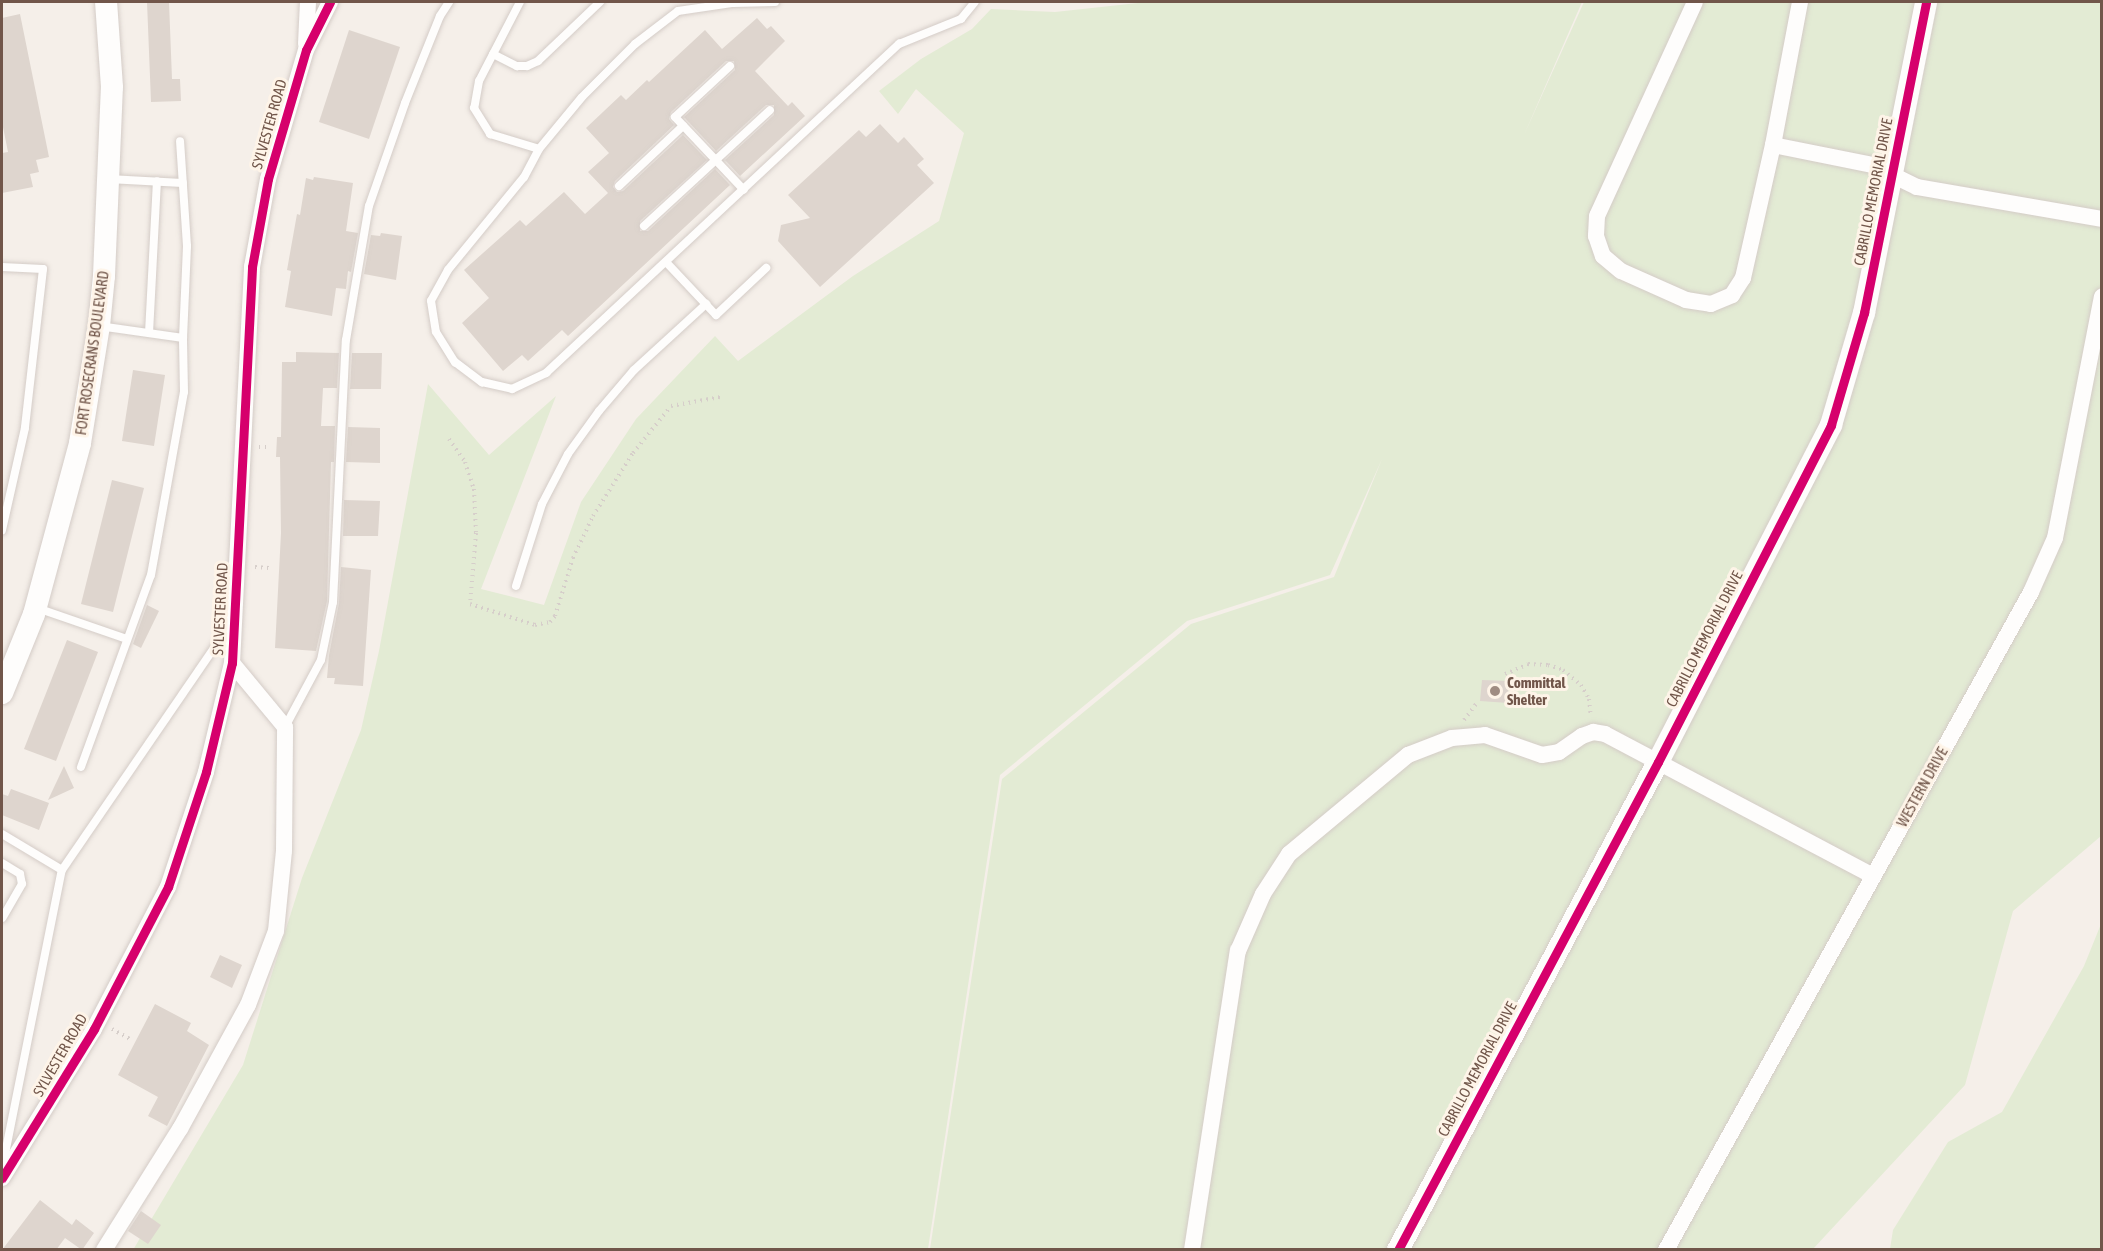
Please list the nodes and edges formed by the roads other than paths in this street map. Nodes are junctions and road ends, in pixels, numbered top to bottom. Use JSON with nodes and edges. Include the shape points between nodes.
{"nodes":[{"id":1,"x":106,"y":2,"type":"edge"},
{"id":2,"x":308,"y":2,"type":"edge"},
{"id":3,"x":330,"y":2,"type":"edge"},
{"id":4,"x":449,"y":2,"type":"edge"},
{"id":5,"x":520,"y":2,"type":"edge"},
{"id":6,"x":600,"y":2,"type":"edge"},
{"id":7,"x":775,"y":2,"type":"edge"},
{"id":8,"x":975,"y":2,"type":"edge"},
{"id":9,"x":1695,"y":2,"type":"edge"},
{"id":10,"x":1800,"y":2,"type":"edge"},
{"id":11,"x":1926,"y":2,"type":"edge"},
{"id":12,"x":306,"y":51,"type":"junction"},
{"id":13,"x":493,"y":54,"type":"junction"},
{"id":14,"x":729,"y":66,"type":"dead end"},
{"id":15,"x":770,"y":110,"type":"dead end"},
{"id":16,"x":683,"y":126,"type":"junction"},
{"id":17,"x":180,"y":141,"type":"dead end"},
{"id":18,"x":1773,"y":145,"type":"junction"},
{"id":19,"x":538,"y":149,"type":"junction"},
{"id":20,"x":716,"y":159,"type":"junction"},
{"id":21,"x":1892,"y":175,"type":"junction"},
{"id":22,"x":108,"y":179,"type":"junction"},
{"id":23,"x":157,"y":181,"type":"junction"},
{"id":24,"x":183,"y":183,"type":"junction"},
{"id":25,"x":619,"y":186,"type":"dead end"},
{"id":26,"x":744,"y":190,"type":"junction"},
{"id":27,"x":2102,"y":219,"type":"edge"},
{"id":28,"x":644,"y":226,"type":"dead end"},
{"id":29,"x":666,"y":262,"type":"junction"},
{"id":30,"x":2,"y":267,"type":"edge"},
{"id":31,"x":766,"y":268,"type":"dead end"},
{"id":32,"x":2102,"y":297,"type":"edge"},
{"id":33,"x":706,"y":304,"type":"junction"},
{"id":34,"x":99,"y":326,"type":"junction"},
{"id":35,"x":149,"y":333,"type":"junction"},
{"id":36,"x":183,"y":338,"type":"junction"},
{"id":37,"x":2,"y":530,"type":"edge"},
{"id":38,"x":516,"y":586,"type":"dead end"},
{"id":39,"x":36,"y":608,"type":"junction"},
{"id":40,"x":235,"y":617,"type":"junction"},
{"id":41,"x":127,"y":639,"type":"junction"},
{"id":42,"x":232,"y":663,"type":"junction"},
{"id":43,"x":2,"y":693,"type":"edge"},
{"id":44,"x":285,"y":727,"type":"junction"},
{"id":45,"x":1658,"y":762,"type":"junction"},
{"id":46,"x":81,"y":767,"type":"dead end"},
{"id":47,"x":2,"y":834,"type":"edge"},
{"id":48,"x":2,"y":863,"type":"edge"},
{"id":49,"x":62,"y":870,"type":"junction"},
{"id":50,"x":1873,"y":876,"type":"junction"},
{"id":51,"x":2,"y":918,"type":"edge"},
{"id":52,"x":2,"y":1170,"type":"edge"},
{"id":53,"x":2,"y":1178,"type":"edge"},
{"id":54,"x":104,"y":1250,"type":"edge"},
{"id":55,"x":1192,"y":1250,"type":"edge"},
{"id":56,"x":1398,"y":1250,"type":"edge"},
{"id":57,"x":1666,"y":1250,"type":"edge"}],
"edges":[{"from":1,"to":22,"type":"main road","name":"FORT ROSECRANS BOULEVARD","via":[[112,87]]},
{"from":2,"to":12,"type":"street"},
{"from":3,"to":12,"type":"street","name":"SYLVESTER ROAD"},
{"from":4,"to":44,"type":"lane","via":[[405,103],[369,206],[346,340],[333,602],[321,660]]},
{"from":5,"to":13,"type":"lane"},
{"from":6,"to":13,"type":"lane","via":[[538,61],[517,66]]},
{"from":7,"to":19,"type":"lane","via":[[678,11],[612,67]]},
{"from":8,"to":26,"type":"lane","via":[[961,19],[899,44]]},
{"from":9,"to":18,"type":"street","via":[[1597,216],[1596,236],[1604,256],[1621,271],[1686,300],[1711,304],[1732,295],[1743,278]]},
{"from":10,"to":18,"type":"street"},
{"from":11,"to":21,"type":"main road","name":"CABRILLO MEMORIAL DRIVE"},
{"from":12,"to":40,"type":"street","name":"SYLVESTER ROAD","via":[[268,179],[252,267]]},
{"from":13,"to":19,"type":"lane","via":[[479,81],[474,108],[490,134]]},
{"from":14,"to":16,"type":"lane","via":[[675,117]]},
{"from":15,"to":20,"type":"lane"},
{"from":16,"to":20,"type":"lane"},
{"from":16,"to":25,"type":"lane"},
{"from":17,"to":24,"type":"lane"},
{"from":18,"to":21,"type":"street","via":[[1872,165]]},
{"from":19,"to":29,"type":"lane","via":[[524,177],[448,270],[431,301],[436,332],[455,362],[482,382],[512,389],[546,373]]},
{"from":20,"to":26,"type":"lane"},
{"from":20,"to":28,"type":"lane"},
{"from":21,"to":27,"type":"street","via":[[1917,187]]},
{"from":21,"to":45,"type":"main road","name":"CABRILLO MEMORIAL DRIVE","via":[[1864,313],[1831,425]]},
{"from":22,"to":23,"type":"lane"},
{"from":22,"to":34,"type":"main road","name":"FORT ROSECRANS BOULEVARD"},
{"from":23,"to":24,"type":"lane"},
{"from":23,"to":35,"type":"lane"},
{"from":24,"to":36,"type":"lane","via":[[187,246]]},
{"from":26,"to":29,"type":"lane"},
{"from":29,"to":33,"type":"lane"},
{"from":30,"to":37,"type":"lane","via":[[44,269],[25,428]]},
{"from":31,"to":33,"type":"lane","via":[[716,315]]},
{"from":32,"to":50,"type":"street","name":"WESTERN DRIVE","via":[[2055,538],[2031,592]]},
{"from":33,"to":38,"type":"lane","via":[[634,370],[568,454],[542,504]]},
{"from":34,"to":35,"type":"lane"},
{"from":34,"to":39,"type":"main road","name":"FORT ROSECRANS BOULEVARD","via":[[80,443]]},
{"from":35,"to":36,"type":"lane"},
{"from":36,"to":41,"type":"lane","via":[[184,392],[151,575]]},
{"from":39,"to":41,"type":"lane"},
{"from":39,"to":43,"type":"main road","name":"FORT ROSECRANS BOULEVARD"},
{"from":40,"to":42,"type":"street","name":"SYLVESTER ROAD"},
{"from":40,"to":49,"type":"lane"},
{"from":41,"to":46,"type":"lane"},
{"from":42,"to":44,"type":"street"},
{"from":42,"to":53,"type":"street","name":"SYLVESTER ROAD","via":[[206,772],[168,887],[94,1029]]},
{"from":44,"to":54,"type":"street","via":[[284,851],[276,931],[248,1005],[180,1129]]},
{"from":45,"to":50,"type":"street"},
{"from":45,"to":55,"type":"street","via":[[1605,734],[1593,732],[1559,752],[1542,755],[1485,735],[1452,738],[1408,755],[1289,854],[1263,894],[1238,951]]},
{"from":45,"to":56,"type":"main road","name":"CABRILLO MEMORIAL DRIVE"},
{"from":47,"to":49,"type":"lane"},
{"from":48,"to":51,"type":"lane","via":[[20,874],[22,884]]},
{"from":49,"to":52,"type":"lane"},
{"from":50,"to":57,"type":"street","name":"WESTERN DRIVE"}]}
